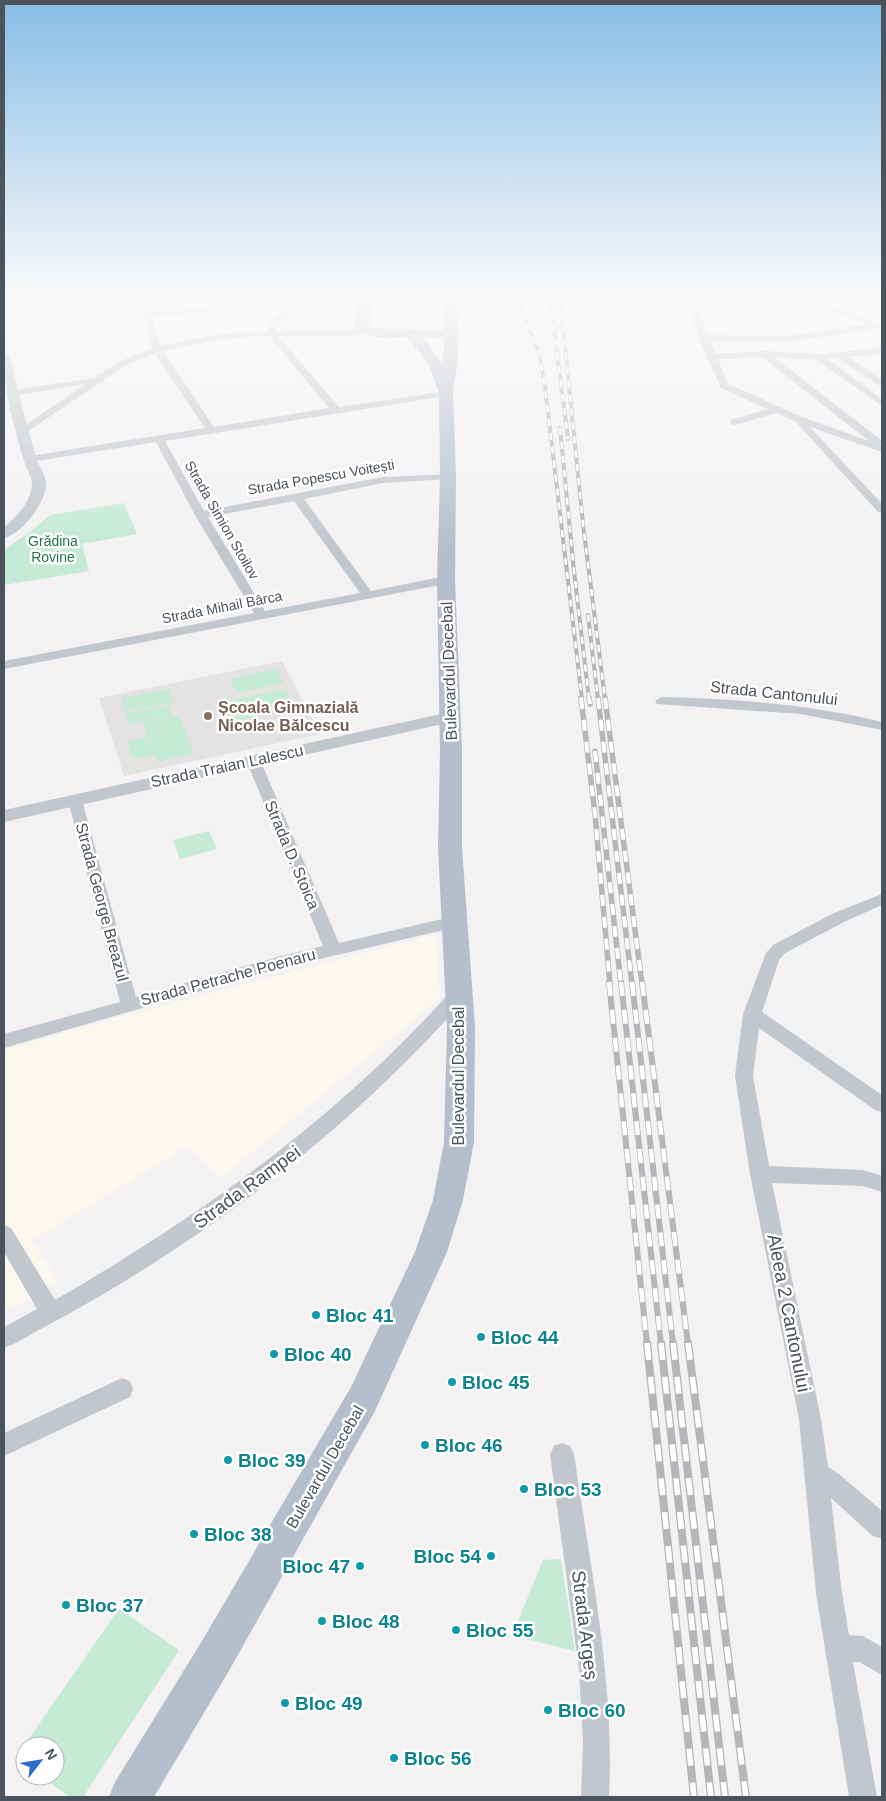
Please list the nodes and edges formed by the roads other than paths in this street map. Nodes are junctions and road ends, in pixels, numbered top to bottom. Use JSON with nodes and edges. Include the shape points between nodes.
{"nodes":[{"id":1,"x":9,"y":381,"type":"edge"},
{"id":2,"x":86,"y":381,"type":"edge"},
{"id":3,"x":95,"y":381,"type":"edge"},
{"id":4,"x":178,"y":381,"type":"edge"},
{"id":5,"x":312,"y":381,"type":"edge"},
{"id":6,"x":442,"y":381,"type":"edge"},
{"id":7,"x":448,"y":381,"type":"edge"},
{"id":8,"x":722,"y":381,"type":"edge"},
{"id":9,"x":798,"y":381,"type":"edge"},
{"id":10,"x":853,"y":381,"type":"edge"},
{"id":11,"x":446,"y":393,"type":"junction"},
{"id":12,"x":12,"y":394,"type":"junction"},
{"id":13,"x":882,"y":403,"type":"edge"},
{"id":14,"x":336,"y":410,"type":"junction"},
{"id":15,"x":776,"y":410,"type":"junction"},
{"id":16,"x":798,"y":419,"type":"junction"},
{"id":17,"x":735,"y":422,"type":"dead end"},
{"id":18,"x":23,"y":430,"type":"junction"},
{"id":19,"x":211,"y":430,"type":"junction"},
{"id":20,"x":159,"y":438,"type":"junction"},
{"id":21,"x":882,"y":448,"type":"edge"},
{"id":22,"x":30,"y":459,"type":"junction"},
{"id":23,"x":448,"y":476,"type":"junction"},
{"id":24,"x":296,"y":496,"type":"junction"},
{"id":25,"x":882,"y":510,"type":"edge"},
{"id":26,"x":200,"y":515,"type":"junction"},
{"id":27,"x":4,"y":534,"type":"edge"},
{"id":28,"x":446,"y":580,"type":"junction"},
{"id":29,"x":367,"y":594,"type":"junction"},
{"id":30,"x":261,"y":614,"type":"junction"},
{"id":31,"x":4,"y":665,"type":"edge"},
{"id":32,"x":662,"y":701,"type":"dead end"},
{"id":33,"x":450,"y":717,"type":"junction"},
{"id":34,"x":882,"y":726,"type":"edge"},
{"id":35,"x":253,"y":760,"type":"junction"},
{"id":36,"x":75,"y":800,"type":"junction"},
{"id":37,"x":4,"y":816,"type":"edge"},
{"id":38,"x":882,"y":899,"type":"edge"},
{"id":39,"x":456,"y":922,"type":"junction"},
{"id":40,"x":332,"y":949,"type":"junction"},
{"id":41,"x":458,"y":995,"type":"junction"},
{"id":42,"x":130,"y":1004,"type":"junction"},
{"id":43,"x":752,"y":1014,"type":"junction"},
{"id":44,"x":4,"y":1041,"type":"edge"},
{"id":45,"x":882,"y":1105,"type":"edge"},
{"id":46,"x":760,"y":1174,"type":"junction"},
{"id":47,"x":882,"y":1184,"type":"edge"},
{"id":48,"x":4,"y":1234,"type":"edge"},
{"id":49,"x":51,"y":1313,"type":"junction"},
{"id":50,"x":4,"y":1338,"type":"edge"},
{"id":51,"x":122,"y":1389,"type":"dead end"},
{"id":52,"x":4,"y":1445,"type":"edge"},
{"id":53,"x":562,"y":1454,"type":"dead end"},
{"id":54,"x":817,"y":1474,"type":"junction"},
{"id":55,"x":882,"y":1527,"type":"edge"},
{"id":56,"x":839,"y":1648,"type":"junction"},
{"id":57,"x":882,"y":1662,"type":"edge"},
{"id":58,"x":130,"y":1797,"type":"edge"},
{"id":59,"x":594,"y":1797,"type":"edge"},
{"id":60,"x":862,"y":1797,"type":"edge"}],
"edges":[{"from":1,"to":12,"type":"street"},
{"from":2,"to":12,"type":"street"},
{"from":3,"to":18,"type":"street"},
{"from":4,"to":19,"type":"street"},
{"from":5,"to":14,"type":"street"},
{"from":6,"to":11,"type":"main road","name":"Bulevardul Decebal"},
{"from":7,"to":11,"type":"main road","name":"Bulevardul Decebal"},
{"from":8,"to":15,"type":"street","via":[[724,386]]},
{"from":9,"to":21,"type":"street"},
{"from":10,"to":13,"type":"street"},
{"from":11,"to":14,"type":"street"},
{"from":11,"to":23,"type":"main road","name":"Bulevardul Decebal"},
{"from":12,"to":18,"type":"street"},
{"from":14,"to":19,"type":"street"},
{"from":15,"to":16,"type":"street"},
{"from":15,"to":17,"type":"street"},
{"from":16,"to":21,"type":"street"},
{"from":16,"to":25,"type":"street"},
{"from":18,"to":22,"type":"street"},
{"from":19,"to":20,"type":"street"},
{"from":20,"to":22,"type":"street"},
{"from":20,"to":26,"type":"street","name":"Strada Simion Stoilov"},
{"from":22,"to":27,"type":"street","via":[[39,482],[37,493],[24,517]]},
{"from":23,"to":24,"type":"street","name":"Strada Popescu Voitești","via":[[389,479]]},
{"from":23,"to":28,"type":"main road","name":"Bulevardul Decebal"},
{"from":24,"to":26,"type":"street","name":"Strada Popescu Voitești"},
{"from":24,"to":29,"type":"street"},
{"from":26,"to":30,"type":"street","name":"Strada Simion Stoilov"},
{"from":28,"to":29,"type":"street","name":"Strada Mihail Bârca"},
{"from":28,"to":33,"type":"main road","name":"Bulevardul Decebal"},
{"from":29,"to":30,"type":"street","name":"Strada Mihail Bârca"},
{"from":30,"to":31,"type":"street","name":"Strada Mihail Bârca"},
{"from":32,"to":34,"type":"street","name":"Strada Cantonului","via":[[757,706],[838,716]]},
{"from":33,"to":35,"type":"street","name":"Strada Traian Lalescu"},
{"from":33,"to":39,"type":"main road","name":"Bulevardul Decebal","via":[[450,848]]},
{"from":35,"to":36,"type":"street","name":"Strada Traian Lalescu"},
{"from":35,"to":40,"type":"street","name":"Strada D. Stoica"},
{"from":36,"to":37,"type":"street","name":"Strada Traian Lalescu"},
{"from":36,"to":42,"type":"street","name":"Strada George Breazul"},
{"from":38,"to":43,"type":"street","name":"Aleea 2 Cantonului","via":[[832,920],[779,948],[772,957]]},
{"from":39,"to":40,"type":"street","name":"Strada Petrache Poenaru"},
{"from":39,"to":41,"type":"main road","name":"Bulevardul Decebal"},
{"from":40,"to":42,"type":"street","name":"Strada Petrache Poenaru"},
{"from":41,"to":49,"type":"street","name":"Strada Rampei","via":[[408,1051],[307,1142],[230,1202],[136,1264]]},
{"from":41,"to":58,"type":"main road","name":"Bulevardul Decebal","via":[[461,1027],[459,1142],[448,1200],[431,1252],[363,1399]]},
{"from":42,"to":44,"type":"street","name":"Strada Petrache Poenaru"},
{"from":43,"to":45,"type":"street"},
{"from":43,"to":46,"type":"street","name":"Aleea 2 Cantonului","via":[[744,1076]]},
{"from":46,"to":47,"type":"street","via":[[864,1178]]},
{"from":46,"to":54,"type":"street","name":"Aleea 2 Cantonului","via":[[810,1419]]},
{"from":48,"to":49,"type":"street"},
{"from":49,"to":50,"type":"street","name":"Strada Rampei"},
{"from":51,"to":52,"type":"street"},
{"from":53,"to":59,"type":"street","name":"Strada Argeș","via":[[592,1670],[597,1741]]},
{"from":54,"to":55,"type":"street"},
{"from":54,"to":56,"type":"street","name":"Aleea 2 Cantonului","via":[[829,1593]]},
{"from":56,"to":57,"type":"street","via":[[863,1649]]},
{"from":56,"to":60,"type":"street","name":"Aleea 2 Cantonului"}]}
